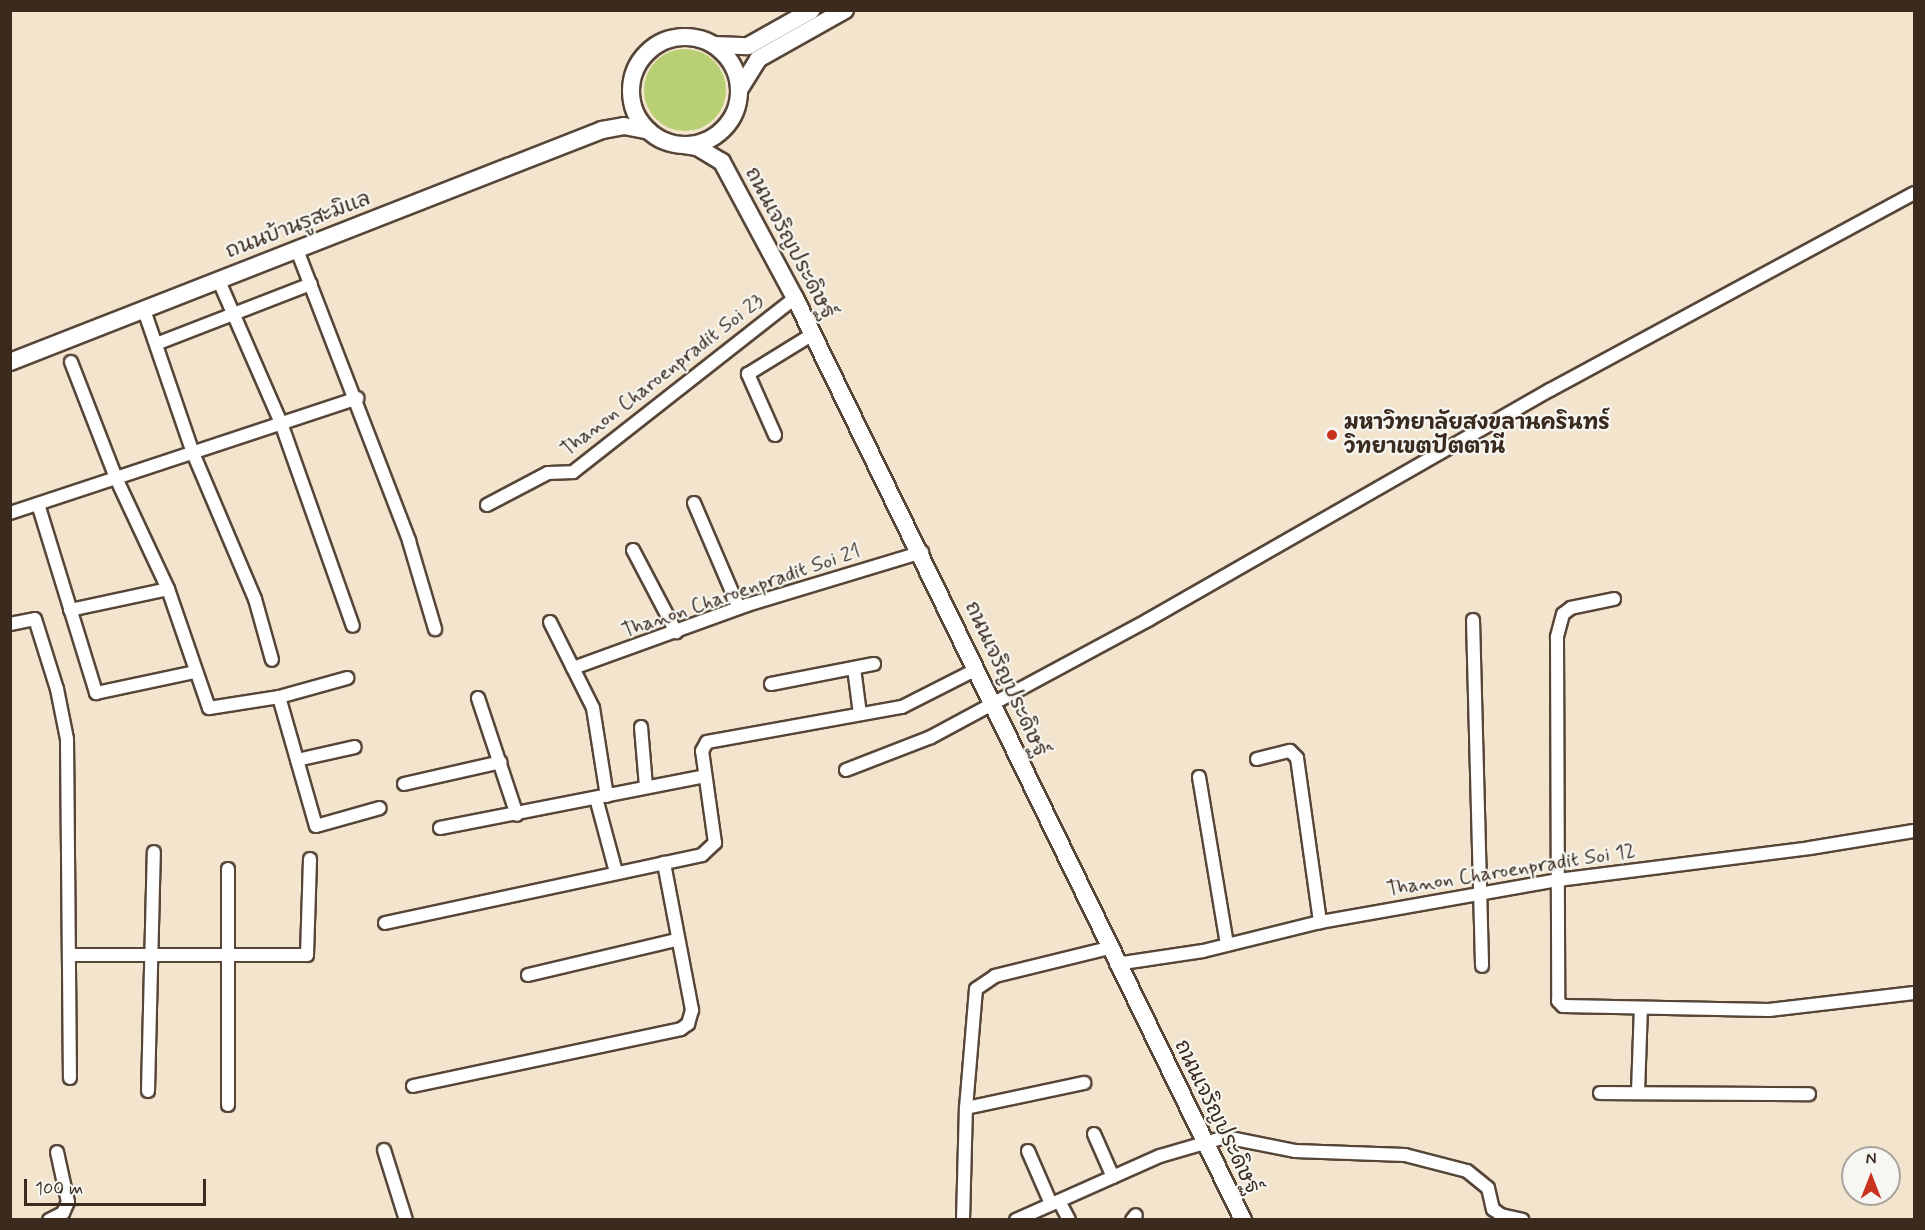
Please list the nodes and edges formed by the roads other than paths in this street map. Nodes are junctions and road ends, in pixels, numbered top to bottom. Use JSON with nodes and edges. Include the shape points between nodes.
{"nodes":[{"id":1,"x":812,"y":10,"type":"edge"},
{"id":2,"x":845,"y":10,"type":"edge"},
{"id":3,"x":713,"y":44,"type":"junction"},
{"id":4,"x":631,"y":89,"type":"junction"},
{"id":5,"x":740,"y":90,"type":"junction"},
{"id":6,"x":728,"y":124,"type":"junction"},
{"id":7,"x":602,"y":130,"type":"junction"},
{"id":8,"x":649,"y":131,"type":"junction"},
{"id":9,"x":684,"y":144,"type":"junction"},
{"id":10,"x":722,"y":162,"type":"junction"},
{"id":11,"x":1914,"y":193,"type":"edge"},
{"id":12,"x":297,"y":250,"type":"junction"},
{"id":13,"x":219,"y":280,"type":"junction"},
{"id":14,"x":311,"y":284,"type":"junction"},
{"id":15,"x":795,"y":298,"type":"junction"},
{"id":16,"x":144,"y":310,"type":"junction"},
{"id":17,"x":234,"y":314,"type":"junction"},
{"id":18,"x":813,"y":333,"type":"junction"},
{"id":19,"x":156,"y":344,"type":"junction"},
{"id":20,"x":71,"y":362,"type":"dead end"},
{"id":21,"x":10,"y":363,"type":"edge"},
{"id":22,"x":357,"y":398,"type":"junction"},
{"id":23,"x":281,"y":423,"type":"junction"},
{"id":24,"x":775,"y":435,"type":"dead end"},
{"id":25,"x":193,"y":453,"type":"junction"},
{"id":26,"x":116,"y":478,"type":"junction"},
{"id":27,"x":694,"y":503,"type":"dead end"},
{"id":28,"x":38,"y":504,"type":"junction"},
{"id":29,"x":487,"y":505,"type":"dead end"},
{"id":30,"x":10,"y":513,"type":"edge"},
{"id":31,"x":633,"y":550,"type":"dead end"},
{"id":32,"x":922,"y":552,"type":"junction"},
{"id":33,"x":168,"y":589,"type":"junction"},
{"id":34,"x":1614,"y":599,"type":"dead end"},
{"id":35,"x":739,"y":608,"type":"junction"},
{"id":36,"x":70,"y":610,"type":"junction"},
{"id":37,"x":1473,"y":620,"type":"dead end"},
{"id":38,"x":550,"y":622,"type":"dead end"},
{"id":39,"x":10,"y":624,"type":"edge"},
{"id":40,"x":353,"y":626,"type":"dead end"},
{"id":41,"x":435,"y":629,"type":"dead end"},
{"id":42,"x":676,"y":632,"type":"junction"},
{"id":43,"x":272,"y":660,"type":"dead end"},
{"id":44,"x":874,"y":664,"type":"dead end"},
{"id":45,"x":573,"y":668,"type":"junction"},
{"id":46,"x":854,"y":668,"type":"junction"},
{"id":47,"x":977,"y":669,"type":"junction"},
{"id":48,"x":195,"y":672,"type":"junction"},
{"id":49,"x":347,"y":678,"type":"dead end"},
{"id":50,"x":771,"y":684,"type":"dead end"},
{"id":51,"x":279,"y":697,"type":"junction"},
{"id":52,"x":478,"y":698,"type":"dead end"},
{"id":53,"x":992,"y":702,"type":"junction"},
{"id":54,"x":860,"y":714,"type":"junction"},
{"id":55,"x":641,"y":727,"type":"dead end"},
{"id":56,"x":355,"y":747,"type":"dead end"},
{"id":57,"x":1257,"y":759,"type":"dead end"},
{"id":58,"x":297,"y":760,"type":"junction"},
{"id":59,"x":501,"y":762,"type":"junction"},
{"id":60,"x":846,"y":770,"type":"dead end"},
{"id":61,"x":705,"y":776,"type":"junction"},
{"id":62,"x":1199,"y":777,"type":"dead end"},
{"id":63,"x":404,"y":784,"type":"dead end"},
{"id":64,"x":646,"y":787,"type":"junction"},
{"id":65,"x":602,"y":797,"type":"junction"},
{"id":66,"x":380,"y":808,"type":"dead end"},
{"id":67,"x":517,"y":815,"type":"junction"},
{"id":68,"x":440,"y":828,"type":"dead end"},
{"id":69,"x":1914,"y":831,"type":"edge"},
{"id":70,"x":154,"y":852,"type":"dead end"},
{"id":71,"x":310,"y":859,"type":"dead end"},
{"id":72,"x":663,"y":863,"type":"junction"},
{"id":73,"x":228,"y":869,"type":"dead end"},
{"id":74,"x":616,"y":872,"type":"junction"},
{"id":75,"x":1558,"y":880,"type":"junction"},
{"id":76,"x":1481,"y":894,"type":"junction"},
{"id":77,"x":1320,"y":922,"type":"junction"},
{"id":78,"x":385,"y":923,"type":"dead end"},
{"id":79,"x":676,"y":940,"type":"junction"},
{"id":80,"x":1227,"y":945,"type":"junction"},
{"id":81,"x":230,"y":953,"type":"junction"},
{"id":82,"x":152,"y":954,"type":"junction"},
{"id":83,"x":70,"y":956,"type":"junction"},
{"id":84,"x":1112,"y":956,"type":"junction"},
{"id":85,"x":1482,"y":966,"type":"dead end"},
{"id":86,"x":528,"y":975,"type":"dead end"},
{"id":87,"x":1914,"y":993,"type":"edge"},
{"id":88,"x":1641,"y":1008,"type":"junction"},
{"id":89,"x":70,"y":1078,"type":"dead end"},
{"id":90,"x":1084,"y":1083,"type":"dead end"},
{"id":91,"x":413,"y":1086,"type":"dead end"},
{"id":92,"x":148,"y":1091,"type":"dead end"},
{"id":93,"x":1638,"y":1092,"type":"junction"},
{"id":94,"x":1600,"y":1093,"type":"dead end"},
{"id":95,"x":1809,"y":1094,"type":"dead end"},
{"id":96,"x":228,"y":1105,"type":"dead end"},
{"id":97,"x":966,"y":1108,"type":"junction"},
{"id":98,"x":1094,"y":1134,"type":"dead end"},
{"id":99,"x":1204,"y":1142,"type":"junction"},
{"id":100,"x":384,"y":1150,"type":"dead end"},
{"id":101,"x":1028,"y":1151,"type":"dead end"},
{"id":102,"x":57,"y":1152,"type":"dead end"},
{"id":103,"x":1113,"y":1177,"type":"junction"},
{"id":104,"x":1055,"y":1202,"type":"junction"},
{"id":105,"x":49,"y":1220,"type":"edge"},
{"id":106,"x":406,"y":1220,"type":"edge"},
{"id":107,"x":963,"y":1220,"type":"edge"},
{"id":108,"x":1016,"y":1220,"type":"edge"},
{"id":109,"x":1069,"y":1220,"type":"edge"},
{"id":110,"x":1243,"y":1220,"type":"edge"},
{"id":111,"x":1522,"y":1220,"type":"edge"}],
"edges":[{"from":1,"to":3,"type":"main road","via":[[748,46]]},
{"from":2,"to":5,"type":"main road","via":[[758,59]]},
{"from":3,"to":4,"type":"main road","via":[[680,37],[653,47],[636,67]]},
{"from":3,"to":5,"type":"main road","via":[[727,56]]},
{"from":4,"to":7,"type":"main road","name":"ถนนบ้านรูสะมิแล","via":[[618,117]]},
{"from":4,"to":8,"type":"main road","via":[[635,112]]},
{"from":5,"to":6,"type":"main road"},
{"from":6,"to":9,"type":"main road","via":[[708,139]]},
{"from":6,"to":10,"type":"main road","name":"ถนนเจริญประดิษฐ์"},
{"from":7,"to":8,"type":"main road","name":"ถนนบ้านรูสะมิแล","via":[[624,126]]},
{"from":7,"to":12,"type":"main road","name":"ถนนบ้านรูสะมิแล"},
{"from":8,"to":9,"type":"main road","via":[[666,141]]},
{"from":9,"to":10,"type":"main road","name":"ถนนเจริญประดิษฐ์"},
{"from":10,"to":15,"type":"main road","name":"ถนนเจริญประดิษฐ์"},
{"from":11,"to":53,"type":"street","via":[[1611,356],[1148,620]]},
{"from":12,"to":13,"type":"main road","name":"ถนนบ้านรูสะมิแล"},
{"from":12,"to":14,"type":"street"},
{"from":13,"to":16,"type":"main road","name":"ถนนบ้านรูสะมิแล"},
{"from":13,"to":17,"type":"street"},
{"from":14,"to":17,"type":"street"},
{"from":14,"to":22,"type":"street"},
{"from":15,"to":18,"type":"main road","name":"ถนนเจริญประดิษฐ์"},
{"from":15,"to":29,"type":"street","name":"Thanon Charoenpradit Soi 23","via":[[573,472],[548,472]]},
{"from":16,"to":19,"type":"street"},
{"from":16,"to":21,"type":"main road","name":"ถนนบ้านรูสะมิแล"},
{"from":17,"to":19,"type":"street"},
{"from":17,"to":23,"type":"street"},
{"from":18,"to":24,"type":"street","via":[[748,374]]},
{"from":18,"to":32,"type":"main road","name":"ถนนเจริญประดิษฐ์"},
{"from":19,"to":25,"type":"street"},
{"from":20,"to":26,"type":"street"},
{"from":22,"to":23,"type":"street"},
{"from":22,"to":41,"type":"street","via":[[409,541]]},
{"from":23,"to":25,"type":"street"},
{"from":23,"to":40,"type":"street"},
{"from":25,"to":26,"type":"street"},
{"from":25,"to":43,"type":"street","via":[[255,599]]},
{"from":26,"to":28,"type":"street"},
{"from":26,"to":33,"type":"street"},
{"from":27,"to":35,"type":"street"},
{"from":28,"to":30,"type":"street"},
{"from":28,"to":36,"type":"street"},
{"from":31,"to":42,"type":"street"},
{"from":32,"to":35,"type":"street","name":"Thanon Charoenpradit Soi 21"},
{"from":32,"to":47,"type":"main road","name":"ถนนเจริญประดิษฐ์"},
{"from":33,"to":36,"type":"street"},
{"from":33,"to":48,"type":"street"},
{"from":34,"to":75,"type":"street","via":[[1571,608],[1559,622]]},
{"from":35,"to":42,"type":"street","name":"Thanon Charoenpradit Soi 21"},
{"from":36,"to":48,"type":"street","via":[[96,693]]},
{"from":37,"to":76,"type":"street"},
{"from":38,"to":45,"type":"street"},
{"from":39,"to":83,"type":"street","via":[[35,619],[57,689],[67,739]]},
{"from":42,"to":45,"type":"street","name":"Thanon Charoenpradit Soi 21"},
{"from":44,"to":46,"type":"street"},
{"from":45,"to":65,"type":"street","via":[[600,732]]},
{"from":46,"to":50,"type":"street"},
{"from":46,"to":54,"type":"street"},
{"from":47,"to":53,"type":"main road","name":"ถนนเจริญประดิษฐ์"},
{"from":47,"to":54,"type":"street","via":[[902,707]]},
{"from":48,"to":51,"type":"street","via":[[209,708]]},
{"from":49,"to":51,"type":"street"},
{"from":51,"to":58,"type":"street"},
{"from":52,"to":59,"type":"street"},
{"from":53,"to":60,"type":"street","via":[[931,737]]},
{"from":53,"to":84,"type":"main road","name":"ถนนเจริญประดิษฐ์"},
{"from":54,"to":61,"type":"street","via":[[707,742],[702,751]]},
{"from":55,"to":64,"type":"street"},
{"from":56,"to":58,"type":"street"},
{"from":57,"to":77,"type":"street","via":[[1290,751],[1297,758]]},
{"from":58,"to":66,"type":"street","via":[[316,826]]},
{"from":59,"to":63,"type":"street"},
{"from":59,"to":67,"type":"street"},
{"from":61,"to":64,"type":"street"},
{"from":61,"to":72,"type":"street","via":[[715,843],[702,855]]},
{"from":62,"to":80,"type":"street"},
{"from":64,"to":65,"type":"street"},
{"from":65,"to":67,"type":"street"},
{"from":65,"to":74,"type":"street"},
{"from":67,"to":68,"type":"street"},
{"from":69,"to":75,"type":"street","name":"Thanon Charoenpradit Soi 12","via":[[1810,849]]},
{"from":70,"to":82,"type":"street"},
{"from":71,"to":81,"type":"street","via":[[307,955]]},
{"from":72,"to":74,"type":"street"},
{"from":72,"to":79,"type":"street"},
{"from":73,"to":81,"type":"street"},
{"from":74,"to":78,"type":"street"},
{"from":75,"to":76,"type":"street","name":"Thanon Charoenpradit Soi 12"},
{"from":75,"to":88,"type":"street","via":[[1558,1001],[1563,1006]]},
{"from":76,"to":77,"type":"street","name":"Thanon Charoenpradit Soi 12"},
{"from":76,"to":85,"type":"street"},
{"from":77,"to":80,"type":"street","name":"Thanon Charoenpradit Soi 12"},
{"from":79,"to":86,"type":"street"},
{"from":79,"to":91,"type":"street","via":[[692,1010],[688,1024],[681,1029]]},
{"from":80,"to":84,"type":"street","name":"Thanon Charoenpradit Soi 12"},
{"from":81,"to":82,"type":"street"},
{"from":81,"to":96,"type":"street"},
{"from":82,"to":83,"type":"street"},
{"from":82,"to":92,"type":"street"},
{"from":83,"to":89,"type":"street"},
{"from":84,"to":97,"type":"street","name":"Thanon Charoenpradit Soi 12","via":[[994,976],[976,989]]},
{"from":84,"to":99,"type":"main road","name":"ถนนเจริญประดิษฐ์"},
{"from":87,"to":88,"type":"street","via":[[1769,1010]]},
{"from":88,"to":93,"type":"street"},
{"from":90,"to":97,"type":"street"},
{"from":93,"to":94,"type":"street"},
{"from":93,"to":95,"type":"street"},
{"from":97,"to":107,"type":"street","name":"Thanon Charoenpradit Soi 12"},
{"from":98,"to":103,"type":"street"},
{"from":99,"to":103,"type":"street"},
{"from":99,"to":110,"type":"main road","name":"ถนนเจริญประดิษฐ์"},
{"from":99,"to":111,"type":"street","via":[[1234,1138],[1295,1151],[1405,1155],[1467,1171],[1488,1188],[1493,1209]]},
{"from":100,"to":106,"type":"street"},
{"from":101,"to":104,"type":"street"},
{"from":102,"to":105,"type":"street","via":[[68,1202],[63,1213]]},
{"from":103,"to":104,"type":"street"},
{"from":104,"to":108,"type":"street"},
{"from":104,"to":109,"type":"street"}]}
